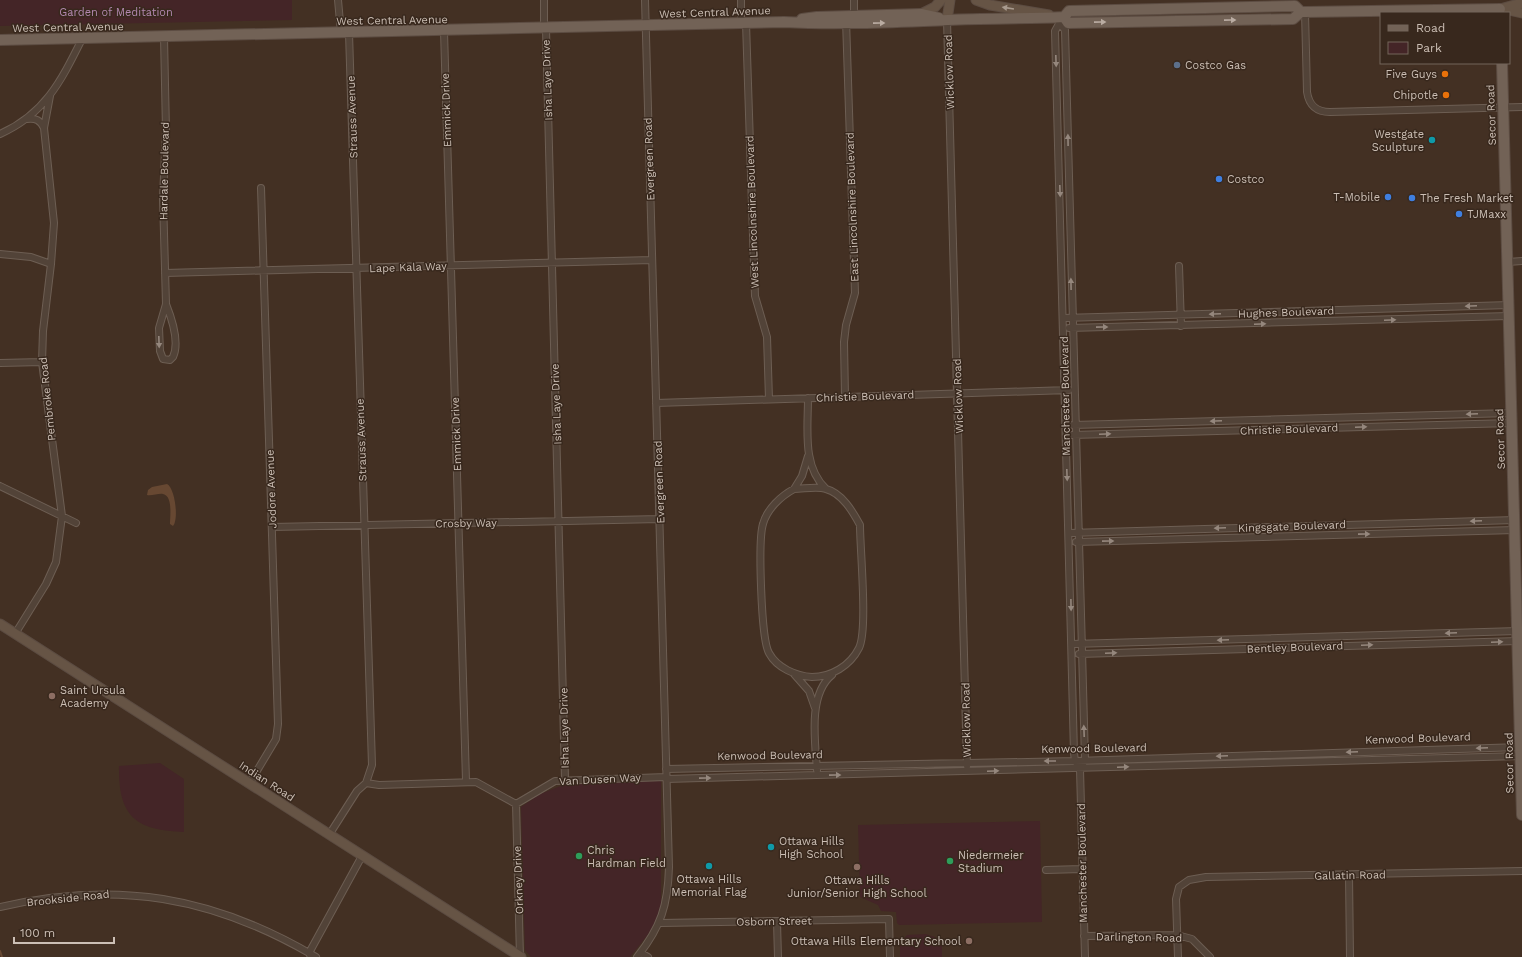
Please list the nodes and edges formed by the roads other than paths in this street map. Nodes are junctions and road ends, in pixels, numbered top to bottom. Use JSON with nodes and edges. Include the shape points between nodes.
{"nodes":[{"id":1,"x":338,"y":0,"type":"edge"},
{"id":2,"x":544,"y":0,"type":"edge"},
{"id":3,"x":645,"y":0,"type":"edge"},
{"id":4,"x":741,"y":0,"type":"edge"},
{"id":5,"x":854,"y":0,"type":"edge"},
{"id":6,"x":942,"y":0,"type":"edge"},
{"id":7,"x":950,"y":0,"type":"edge"},
{"id":8,"x":976,"y":0,"type":"edge"},
{"id":9,"x":1522,"y":3,"type":"edge"},
{"id":10,"x":1500,"y":7,"type":"edge"},
{"id":11,"x":1186,"y":9,"type":"junction"},
{"id":12,"x":1452,"y":11,"type":"edge"},
{"id":13,"x":1303,"y":12,"type":"junction"},
{"id":14,"x":1522,"y":13,"type":"edge"},
{"id":15,"x":921,"y":14,"type":"junction"},
{"id":16,"x":1062,"y":19,"type":"junction"},
{"id":17,"x":850,"y":20,"type":"junction"},
{"id":18,"x":947,"y":20,"type":"junction"},
{"id":19,"x":1126,"y":22,"type":"junction"},
{"id":20,"x":744,"y":23,"type":"junction"},
{"id":21,"x":646,"y":26,"type":"junction"},
{"id":22,"x":545,"y":29,"type":"junction"},
{"id":23,"x":444,"y":31,"type":"junction"},
{"id":24,"x":345,"y":33,"type":"junction"},
{"id":25,"x":164,"y":37,"type":"junction"},
{"id":26,"x":82,"y":39,"type":"junction"},
{"id":27,"x":0,"y":40,"type":"edge"},
{"id":28,"x":1502,"y":64,"type":"edge"},
{"id":29,"x":50,"y":96,"type":"junction"},
{"id":30,"x":1503,"y":107,"type":"junction"},
{"id":31,"x":1522,"y":107,"type":"edge"},
{"id":32,"x":26,"y":119,"type":"junction"},
{"id":33,"x":44,"y":128,"type":"junction"},
{"id":34,"x":0,"y":134,"type":"edge"},
{"id":35,"x":261,"y":188,"type":"dead end"},
{"id":36,"x":0,"y":254,"type":"edge"},
{"id":37,"x":652,"y":260,"type":"junction"},
{"id":38,"x":1522,"y":261,"type":"edge"},
{"id":39,"x":1508,"y":262,"type":"junction"},
{"id":40,"x":51,"y":264,"type":"junction"},
{"id":41,"x":552,"y":264,"type":"junction"},
{"id":42,"x":450,"y":266,"type":"junction"},
{"id":43,"x":1179,"y":266,"type":"dead end"},
{"id":44,"x":358,"y":269,"type":"junction"},
{"id":45,"x":263,"y":271,"type":"junction"},
{"id":46,"x":165,"y":273,"type":"junction"},
{"id":47,"x":166,"y":304,"type":"junction"},
{"id":48,"x":1510,"y":305,"type":"junction"},
{"id":49,"x":1181,"y":315,"type":"junction"},
{"id":50,"x":1509,"y":316,"type":"junction"},
{"id":51,"x":1063,"y":318,"type":"junction"},
{"id":52,"x":1072,"y":318,"type":"junction"},
{"id":53,"x":1181,"y":326,"type":"junction"},
{"id":54,"x":1063,"y":328,"type":"junction"},
{"id":55,"x":1073,"y":328,"type":"junction"},
{"id":56,"x":42,"y":362,"type":"junction"},
{"id":57,"x":0,"y":363,"type":"edge"},
{"id":58,"x":1065,"y":390,"type":"junction"},
{"id":59,"x":1074,"y":390,"type":"junction"},
{"id":60,"x":958,"y":394,"type":"junction"},
{"id":61,"x":845,"y":397,"type":"junction"},
{"id":62,"x":808,"y":398,"type":"junction"},
{"id":63,"x":769,"y":399,"type":"junction"},
{"id":64,"x":656,"y":403,"type":"junction"},
{"id":65,"x":1511,"y":418,"type":"junction"},
{"id":66,"x":1075,"y":425,"type":"junction"},
{"id":67,"x":1066,"y":426,"type":"junction"},
{"id":68,"x":1066,"y":435,"type":"junction"},
{"id":69,"x":1076,"y":435,"type":"junction"},
{"id":70,"x":809,"y":452,"type":"junction"},
{"id":71,"x":0,"y":486,"type":"edge"},
{"id":72,"x":794,"y":489,"type":"junction"},
{"id":73,"x":826,"y":489,"type":"junction"},
{"id":74,"x":1518,"y":503,"type":"edge"},
{"id":75,"x":62,"y":516,"type":"junction"},
{"id":76,"x":660,"y":519,"type":"junction"},
{"id":77,"x":76,"y":522,"type":"dead end"},
{"id":78,"x":559,"y":522,"type":"junction"},
{"id":79,"x":459,"y":523,"type":"junction"},
{"id":80,"x":1515,"y":525,"type":"junction"},
{"id":81,"x":364,"y":526,"type":"junction"},
{"id":82,"x":272,"y":527,"type":"junction"},
{"id":83,"x":1078,"y":532,"type":"junction"},
{"id":84,"x":1069,"y":533,"type":"junction"},
{"id":85,"x":1069,"y":542,"type":"junction"},
{"id":86,"x":1079,"y":542,"type":"junction"},
{"id":87,"x":0,"y":624,"type":"edge"},
{"id":88,"x":15,"y":634,"type":"junction"},
{"id":89,"x":1518,"y":636,"type":"junction"},
{"id":90,"x":1072,"y":644,"type":"junction"},
{"id":91,"x":1081,"y":644,"type":"junction"},
{"id":92,"x":1072,"y":654,"type":"junction"},
{"id":93,"x":1082,"y":654,"type":"junction"},
{"id":94,"x":835,"y":673,"type":"junction"},
{"id":95,"x":794,"y":674,"type":"junction"},
{"id":96,"x":816,"y":711,"type":"junction"},
{"id":97,"x":1521,"y":752,"type":"edge"},
{"id":98,"x":1085,"y":760,"type":"junction"},
{"id":99,"x":1075,"y":761,"type":"junction"},
{"id":100,"x":967,"y":763,"type":"junction"},
{"id":101,"x":817,"y":766,"type":"junction"},
{"id":102,"x":1080,"y":769,"type":"junction"},
{"id":103,"x":666,"y":770,"type":"junction"},
{"id":104,"x":967,"y":772,"type":"junction"},
{"id":105,"x":817,"y":776,"type":"junction"},
{"id":106,"x":666,"y":778,"type":"junction"},
{"id":107,"x":565,"y":779,"type":"junction"},
{"id":108,"x":466,"y":781,"type":"junction"},
{"id":109,"x":366,"y":783,"type":"junction"},
{"id":110,"x":249,"y":784,"type":"junction"},
{"id":111,"x":516,"y":804,"type":"junction"},
{"id":112,"x":1522,"y":815,"type":"edge"},
{"id":113,"x":329,"y":835,"type":"junction"},
{"id":114,"x":362,"y":856,"type":"junction"},
{"id":115,"x":1082,"y":869,"type":"junction"},
{"id":116,"x":1046,"y":870,"type":"dead end"},
{"id":117,"x":1522,"y":871,"type":"edge"},
{"id":118,"x":1349,"y":875,"type":"junction"},
{"id":119,"x":0,"y":907,"type":"edge"},
{"id":120,"x":777,"y":922,"type":"junction"},
{"id":121,"x":660,"y":923,"type":"junction"},
{"id":122,"x":1177,"y":935,"type":"junction"},
{"id":123,"x":1084,"y":936,"type":"junction"},
{"id":124,"x":310,"y":955,"type":"edge"},
{"id":125,"x":639,"y":955,"type":"edge"},
{"id":126,"x":316,"y":957,"type":"edge"},
{"id":127,"x":520,"y":957,"type":"edge"},
{"id":128,"x":648,"y":957,"type":"edge"},
{"id":129,"x":778,"y":957,"type":"edge"},
{"id":130,"x":890,"y":957,"type":"edge"},
{"id":131,"x":1085,"y":957,"type":"edge"},
{"id":132,"x":1178,"y":957,"type":"edge"},
{"id":133,"x":1210,"y":957,"type":"edge"},
{"id":134,"x":1350,"y":957,"type":"edge"}],
"edges":[{"from":1,"to":24,"type":"street","name":"Strauss Avenue"},
{"from":2,"to":22,"type":"street","name":"Isha Laye Drive"},
{"from":3,"to":21,"type":"street","name":"Evergreen Road"},
{"from":4,"to":20,"type":"street","name":"West Lincolnshire Boulevard"},
{"from":5,"to":17,"type":"street","name":"East Lincolnshire Boulevard"},
{"from":6,"to":15,"type":"street"},
{"from":7,"to":18,"type":"street"},
{"from":16,"to":8,"type":"street","one_way":true},
{"from":9,"to":10,"type":"street","name":"West Central Avenue"},
{"from":10,"to":12,"type":"main road","name":"West Central Avenue"},
{"from":10,"to":14,"type":"street","name":"West Central Avenue"},
{"from":11,"to":13,"type":"main road","name":"West Central Avenue","via":[[1295,6]]},
{"from":11,"to":16,"type":"main road","name":"West Central Avenue","via":[[1069,11]]},
{"from":11,"to":19,"type":"main road","via":[[1182,14],[1129,16]]},
{"from":12,"to":13,"type":"main road","name":"West Central Avenue"},
{"from":19,"to":13,"type":"main road","name":"West Central Avenue","one_way":true,"via":[[1293,19]]},
{"from":13,"to":30,"type":"street","via":[[1307,92],[1310,104],[1319,110],[1330,112]]},
{"from":15,"to":17,"type":"main road","name":"West Central Avenue"},
{"from":15,"to":18,"type":"main road","name":"West Central Avenue"},
{"from":16,"to":18,"type":"main road","name":"West Central Avenue"},
{"from":16,"to":19,"type":"main road","name":"West Central Avenue","one_way":true,"via":[[1068,23]]},
{"from":16,"to":51,"type":"street","name":"Manchester Boulevard","one_way":true,"via":[[1055,31]]},
{"from":52,"to":16,"type":"street","name":"Manchester Boulevard","one_way":true,"via":[[1065,30]]},
{"from":17,"to":18,"type":"main road","name":"West Central Avenue","one_way":true},
{"from":17,"to":20,"type":"main road","name":"West Central Avenue","via":[[817,16],[784,22]]},
{"from":17,"to":61,"type":"street","name":"East Lincolnshire Boulevard","via":[[855,293],[844,342]]},
{"from":18,"to":60,"type":"street","name":"Wicklow Road"},
{"from":20,"to":21,"type":"main road","name":"West Central Avenue"},
{"from":20,"to":63,"type":"street","name":"West Lincolnshire Boulevard","via":[[755,296],[767,337]]},
{"from":21,"to":22,"type":"main road","name":"West Central Avenue"},
{"from":21,"to":37,"type":"street","name":"Evergreen Road"},
{"from":22,"to":23,"type":"main road","name":"West Central Avenue"},
{"from":22,"to":41,"type":"street","name":"Isha Laye Drive"},
{"from":23,"to":24,"type":"main road","name":"West Central Avenue"},
{"from":23,"to":42,"type":"street","name":"Emmick Drive"},
{"from":24,"to":25,"type":"main road","name":"West Central Avenue"},
{"from":24,"to":44,"type":"street","name":"Strauss Avenue"},
{"from":25,"to":26,"type":"main road","name":"West Central Avenue"},
{"from":25,"to":46,"type":"street","name":"Hardale Boulevard"},
{"from":26,"to":27,"type":"main road","name":"West Central Avenue"},
{"from":26,"to":29,"type":"street","name":"Pembroke Road"},
{"from":28,"to":30,"type":"main road","name":"Secor Road"},
{"from":29,"to":32,"type":"street","name":"Pembroke Road"},
{"from":29,"to":33,"type":"street","name":"Pembroke Road"},
{"from":30,"to":31,"type":"street"},
{"from":30,"to":39,"type":"main road","name":"Secor Road"},
{"from":32,"to":33,"type":"street","via":[[34,118],[40,121]]},
{"from":32,"to":34,"type":"street","name":"Pembroke Road"},
{"from":33,"to":40,"type":"street","name":"Pembroke Road","via":[[54,223]]},
{"from":35,"to":45,"type":"street","name":"Jodore Avenue"},
{"from":36,"to":40,"type":"street","via":[[31,257]]},
{"from":37,"to":41,"type":"street","name":"Lape Kala Way"},
{"from":37,"to":64,"type":"street","name":"Evergreen Road"},
{"from":38,"to":39,"type":"street"},
{"from":39,"to":48,"type":"main road","name":"Secor Road"},
{"from":40,"to":56,"type":"street","name":"Pembroke Road"},
{"from":41,"to":42,"type":"street","name":"Lape Kala Way"},
{"from":41,"to":78,"type":"street","name":"Isha Laye Drive"},
{"from":42,"to":44,"type":"street","name":"Lape Kala Way"},
{"from":42,"to":79,"type":"street","name":"Emmick Drive"},
{"from":43,"to":49,"type":"street"},
{"from":44,"to":45,"type":"street","name":"Lape Kala Way"},
{"from":44,"to":81,"type":"street","name":"Strauss Avenue"},
{"from":45,"to":46,"type":"street","name":"Lape Kala Way"},
{"from":45,"to":82,"type":"street","name":"Jodore Avenue"},
{"from":46,"to":47,"type":"street","name":"Hardale Boulevard"},
{"from":47,"to":47,"type":"street","name":"Hardale Boulevard","one_way":true,"via":[[159,334],[160,351],[166,360],[173,357],[175,349],[174,327]]},
{"from":48,"to":49,"type":"street","name":"Hughes Boulevard","one_way":true},
{"from":48,"to":50,"type":"main road","name":"Secor Road"},
{"from":49,"to":52,"type":"street","name":"Hughes Boulevard"},
{"from":49,"to":53,"type":"street"},
{"from":53,"to":50,"type":"street","name":"Hughes Boulevard","one_way":true},
{"from":50,"to":65,"type":"main road","name":"Secor Road"},
{"from":51,"to":52,"type":"street","name":"Hughes Boulevard"},
{"from":51,"to":54,"type":"street","name":"Manchester Boulevard"},
{"from":52,"to":55,"type":"street","name":"Manchester Boulevard"},
{"from":55,"to":53,"type":"street","name":"Hughes Boulevard","one_way":true},
{"from":54,"to":55,"type":"street","name":"Hughes Boulevard"},
{"from":54,"to":58,"type":"street","name":"Manchester Boulevard"},
{"from":55,"to":59,"type":"street","name":"Manchester Boulevard"},
{"from":56,"to":57,"type":"street"},
{"from":56,"to":75,"type":"street","name":"Pembroke Road"},
{"from":58,"to":59,"type":"street","name":"Christie Boulevard"},
{"from":58,"to":60,"type":"street","name":"Christie Boulevard"},
{"from":58,"to":67,"type":"street","name":"Manchester Boulevard"},
{"from":59,"to":66,"type":"street","name":"Manchester Boulevard"},
{"from":60,"to":61,"type":"street","name":"Christie Boulevard"},
{"from":60,"to":100,"type":"street","name":"Wicklow Road"},
{"from":61,"to":62,"type":"street","name":"Christie Boulevard"},
{"from":62,"to":63,"type":"street","name":"Christie Boulevard"},
{"from":62,"to":70,"type":"street"},
{"from":63,"to":64,"type":"street","name":"Christie Boulevard"},
{"from":64,"to":76,"type":"street","name":"Evergreen Road"},
{"from":65,"to":66,"type":"street","name":"Christie Boulevard","one_way":true},
{"from":69,"to":65,"type":"street","name":"Christie Boulevard","one_way":true},
{"from":65,"to":74,"type":"main road","name":"Secor Road"},
{"from":66,"to":67,"type":"street","name":"Christie Boulevard"},
{"from":66,"to":69,"type":"street","name":"Manchester Boulevard"},
{"from":67,"to":68,"type":"street","name":"Manchester Boulevard"},
{"from":68,"to":69,"type":"street","name":"Christie Boulevard"},
{"from":68,"to":84,"type":"street","name":"Manchester Boulevard","one_way":true},
{"from":69,"to":83,"type":"street","name":"Manchester Boulevard"},
{"from":70,"to":72,"type":"street","via":[[802,476]]},
{"from":70,"to":73,"type":"street","via":[[815,476]]},
{"from":71,"to":75,"type":"street"},
{"from":72,"to":73,"type":"street"},
{"from":72,"to":95,"type":"street","via":[[784,494],[768,513],[762,524],[761,540],[762,625],[766,644],[775,660]]},
{"from":73,"to":94,"type":"street","via":[[845,503],[860,525],[863,624],[861,642],[854,656]]},
{"from":74,"to":80,"type":"main road","name":"Secor Road"},
{"from":75,"to":77,"type":"street"},
{"from":75,"to":88,"type":"street","name":"Pembroke Road","via":[[56,562],[46,584]]},
{"from":76,"to":78,"type":"street","name":"Crosby Way"},
{"from":76,"to":103,"type":"street","name":"Evergreen Road"},
{"from":78,"to":79,"type":"street","name":"Crosby Way"},
{"from":78,"to":107,"type":"street","name":"Isha Laye Drive"},
{"from":79,"to":81,"type":"street","name":"Crosby Way"},
{"from":79,"to":108,"type":"street","name":"Emmick Drive"},
{"from":80,"to":83,"type":"street","name":"Kingsgate Boulevard","one_way":true},
{"from":86,"to":80,"type":"street","name":"Kingsgate Boulevard","one_way":true},
{"from":80,"to":89,"type":"main road","name":"Secor Road"},
{"from":81,"to":82,"type":"street","name":"Crosby Way"},
{"from":81,"to":109,"type":"street","name":"Strauss Avenue","via":[[372,765]]},
{"from":82,"to":110,"type":"street","name":"Jodore Avenue","via":[[278,724],[276,739]]},
{"from":83,"to":84,"type":"street","name":"Kingsgate Boulevard"},
{"from":83,"to":86,"type":"street","name":"Manchester Boulevard"},
{"from":84,"to":85,"type":"street","name":"Manchester Boulevard"},
{"from":85,"to":86,"type":"street","name":"Kingsgate Boulevard"},
{"from":85,"to":90,"type":"street","name":"Manchester Boulevard","one_way":true},
{"from":86,"to":91,"type":"street","name":"Manchester Boulevard"},
{"from":87,"to":88,"type":"street","name":"Indian Road"},
{"from":88,"to":110,"type":"street","name":"Indian Road"},
{"from":89,"to":91,"type":"street","name":"Bentley Boulevard","one_way":true},
{"from":93,"to":89,"type":"street","name":"Bentley Boulevard","one_way":true},
{"from":89,"to":97,"type":"main road","name":"Secor Road"},
{"from":90,"to":91,"type":"street","name":"Bentley Boulevard"},
{"from":90,"to":92,"type":"street","name":"Manchester Boulevard"},
{"from":91,"to":93,"type":"street","name":"Manchester Boulevard"},
{"from":92,"to":93,"type":"street","name":"Bentley Boulevard"},
{"from":92,"to":99,"type":"street","name":"Manchester Boulevard"},
{"from":98,"to":93,"type":"street","name":"Manchester Boulevard","one_way":true},
{"from":94,"to":95,"type":"street","via":[[814,677]]},
{"from":94,"to":96,"type":"street","via":[[820,689]]},
{"from":95,"to":96,"type":"street","via":[[809,691]]},
{"from":96,"to":101,"type":"street"},
{"from":97,"to":98,"type":"street","name":"Kenwood Boulevard","one_way":true},
{"from":102,"to":97,"type":"street","name":"Kenwood Boulevard","one_way":true},
{"from":97,"to":112,"type":"main road","name":"Secor Road"},
{"from":98,"to":99,"type":"street","name":"Kenwood Boulevard"},
{"from":98,"to":102,"type":"street"},
{"from":99,"to":100,"type":"street","name":"Kenwood Boulevard","one_way":true},
{"from":99,"to":102,"type":"street"},
{"from":100,"to":101,"type":"street","name":"Kenwood Boulevard"},
{"from":100,"to":104,"type":"street","name":"Wicklow Road"},
{"from":101,"to":103,"type":"street","name":"Kenwood Boulevard"},
{"from":101,"to":105,"type":"street"},
{"from":104,"to":102,"type":"street","name":"Kenwood Boulevard","one_way":true},
{"from":102,"to":115,"type":"street","name":"Manchester Boulevard"},
{"from":103,"to":106,"type":"street","name":"Evergreen Road"},
{"from":105,"to":104,"type":"street","name":"Kenwood Boulevard","one_way":true},
{"from":106,"to":105,"type":"street","name":"Kenwood Boulevard","one_way":true},
{"from":106,"to":107,"type":"street","name":"Van Dusen Way"},
{"from":106,"to":121,"type":"street","name":"Evergreen Road","via":[[668,884]]},
{"from":107,"to":111,"type":"street","name":"Van Dusen Way","via":[[555,780]]},
{"from":108,"to":109,"type":"street","via":[[379,785]]},
{"from":108,"to":111,"type":"street","via":[[476,782]]},
{"from":109,"to":113,"type":"street","name":"Strauss Avenue","via":[[357,791]]},
{"from":110,"to":113,"type":"street","name":"Indian Road"},
{"from":111,"to":127,"type":"street","name":"Orkney Drive"},
{"from":113,"to":114,"type":"street","name":"Indian Road"},
{"from":114,"to":124,"type":"street"},
{"from":114,"to":127,"type":"street","name":"Indian Road"},
{"from":115,"to":116,"type":"street"},
{"from":115,"to":123,"type":"street","name":"Manchester Boulevard"},
{"from":117,"to":118,"type":"street","name":"Gallatin Road"},
{"from":118,"to":122,"type":"street","name":"Gallatin Road","via":[[1206,877],[1189,880],[1179,886],[1176,899]]},
{"from":118,"to":134,"type":"street"},
{"from":119,"to":124,"type":"street","name":"Brookside Road","via":[[68,896],[117,893],[148,896],[236,917],[283,938]]},
{"from":120,"to":121,"type":"street","name":"Osborn Street"},
{"from":120,"to":129,"type":"street"},
{"from":120,"to":130,"type":"street","name":"Osborn Street","via":[[889,918]]},
{"from":121,"to":125,"type":"street","name":"Evergreen Road"},
{"from":122,"to":123,"type":"street","name":"Darlington Road"},
{"from":122,"to":132,"type":"street"},
{"from":122,"to":133,"type":"street","name":"Darlington Road","via":[[1192,939]]},
{"from":123,"to":131,"type":"street","name":"Manchester Boulevard"},
{"from":124,"to":126,"type":"street","name":"Brookside Road"},
{"from":125,"to":128,"type":"street"}]}
